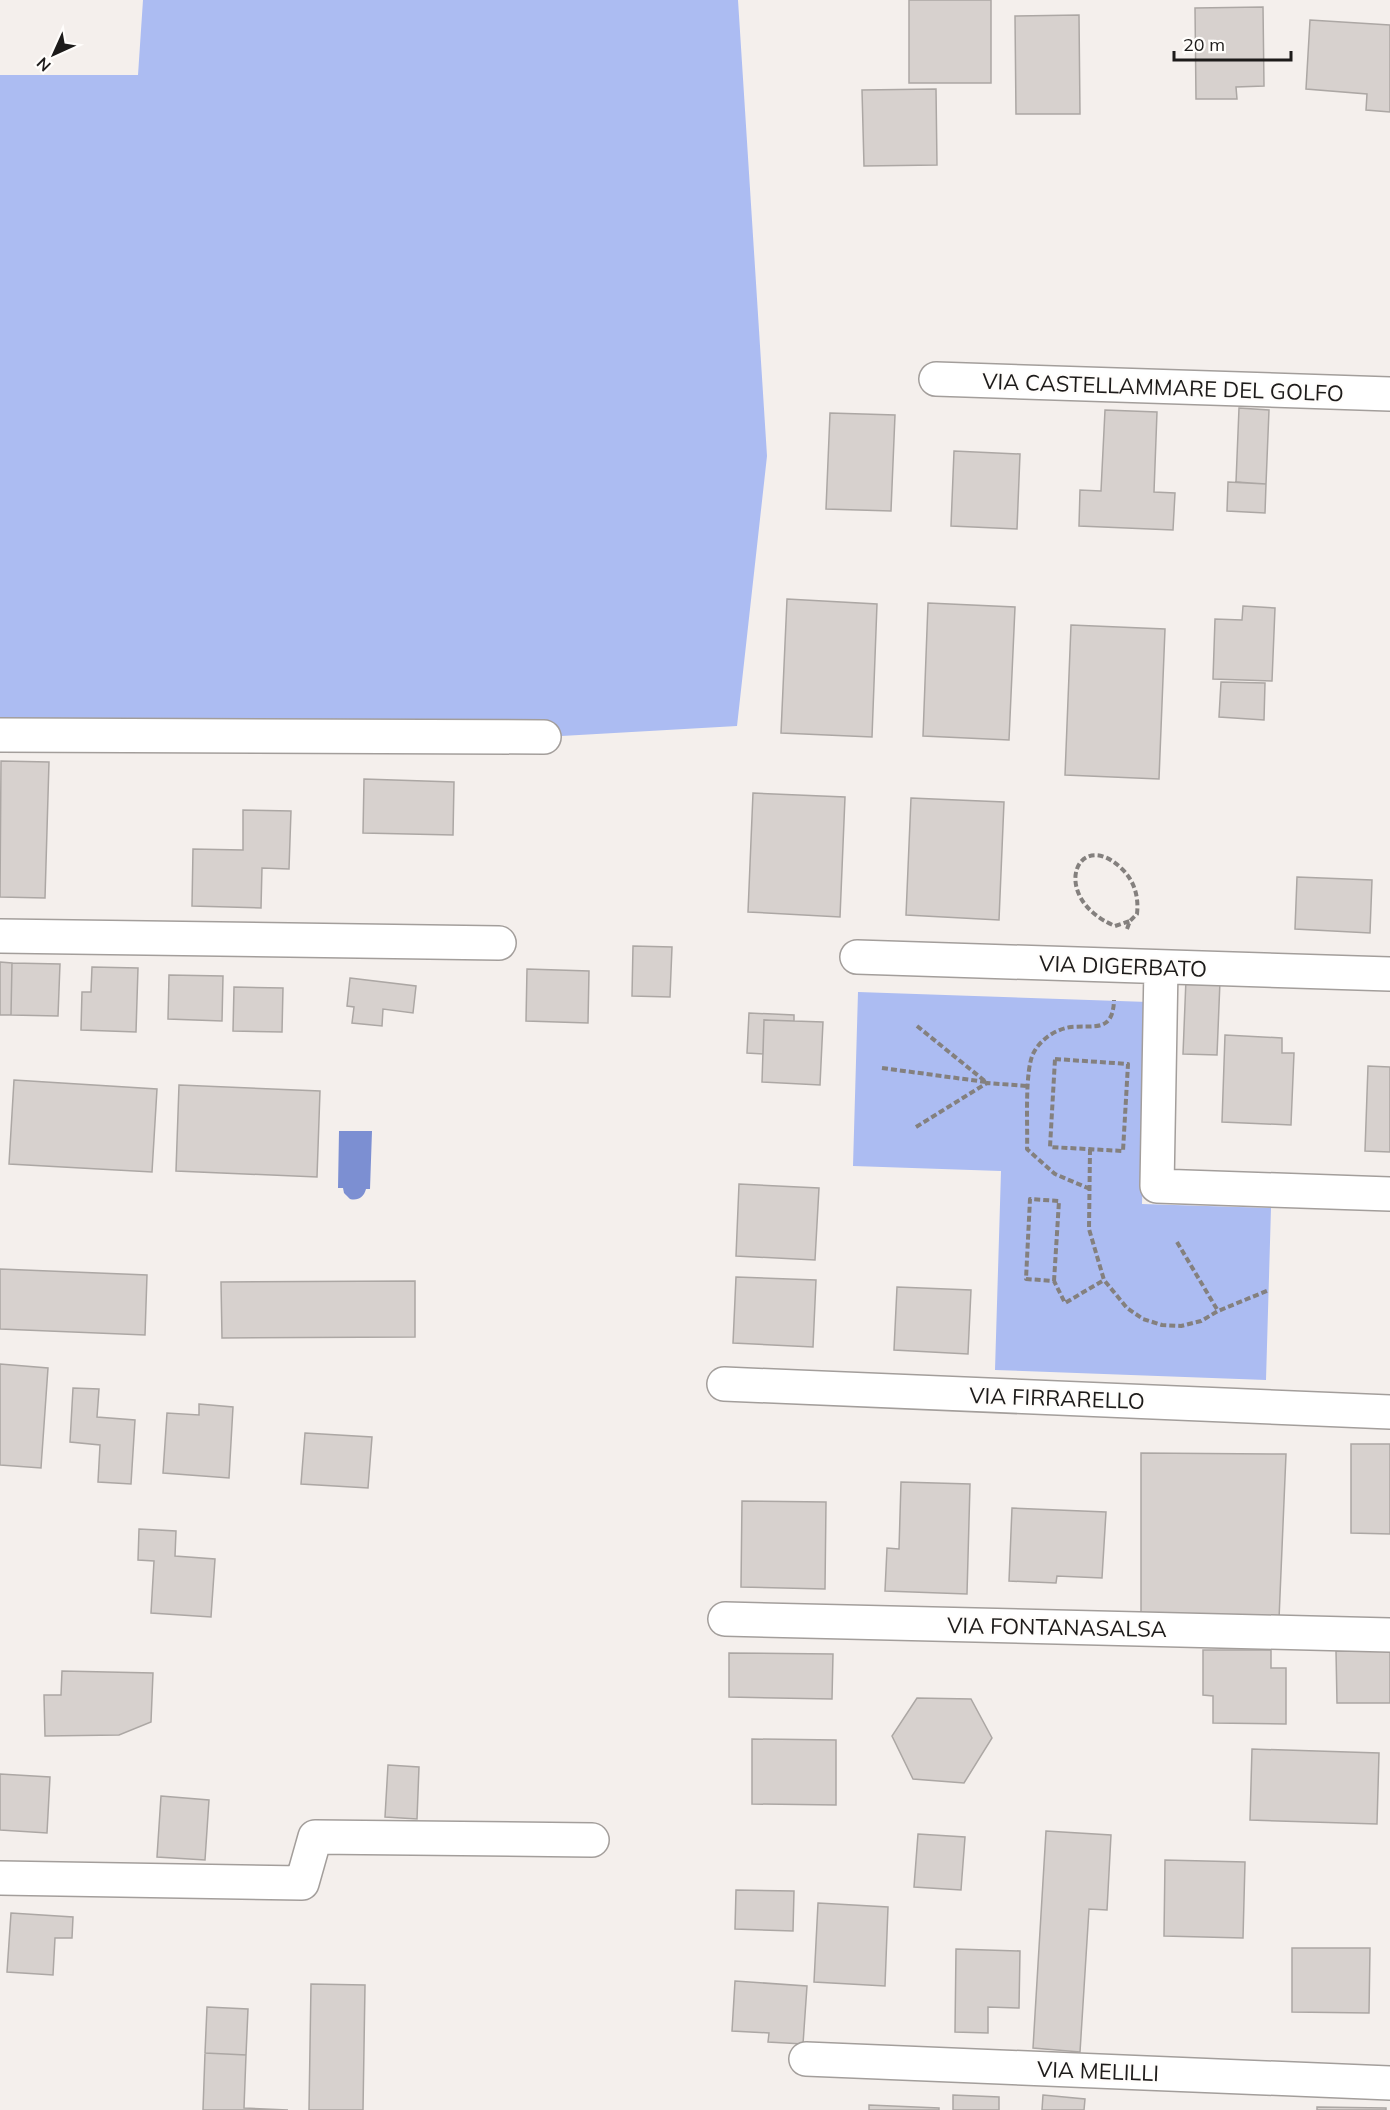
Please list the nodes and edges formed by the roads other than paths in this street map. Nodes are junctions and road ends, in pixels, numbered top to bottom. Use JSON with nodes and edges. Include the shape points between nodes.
{"nodes":[{"id":1,"x":936,"y":379,"type":"dead end"},
{"id":2,"x":1390,"y":394,"type":"edge"},
{"id":3,"x":0,"y":735,"type":"edge"},
{"id":4,"x":544,"y":737,"type":"dead end"},
{"id":5,"x":0,"y":936,"type":"edge"},
{"id":6,"x":499,"y":943,"type":"dead end"},
{"id":7,"x":857,"y":957,"type":"dead end"},
{"id":8,"x":1161,"y":967,"type":"junction"},
{"id":9,"x":1390,"y":974,"type":"edge"},
{"id":10,"x":1390,"y":1194,"type":"edge"},
{"id":11,"x":724,"y":1384,"type":"dead end"},
{"id":12,"x":1390,"y":1412,"type":"edge"},
{"id":13,"x":724,"y":1619,"type":"dead end"},
{"id":14,"x":1390,"y":1635,"type":"edge"},
{"id":15,"x":592,"y":1840,"type":"dead end"},
{"id":16,"x":0,"y":1878,"type":"edge"},
{"id":17,"x":806,"y":2059,"type":"dead end"},
{"id":18,"x":1390,"y":2083,"type":"edge"}],
"edges":[{"from":1,"to":2,"type":"lane","name":"VIA CASTELLAMMARE DEL GOLFO"},
{"from":3,"to":4,"type":"lane"},
{"from":5,"to":6,"type":"lane"},
{"from":7,"to":8,"type":"lane","name":"VIA DIGERBATO"},
{"from":8,"to":9,"type":"lane","name":"VIA DIGERBATO"},
{"from":8,"to":10,"type":"lane","via":[[1157,1186]]},
{"from":11,"to":12,"type":"lane","name":"VIA FIRRARELLO"},
{"from":13,"to":14,"type":"lane","name":"VIA FONTANASALSA"},
{"from":15,"to":16,"type":"lane","via":[[315,1837],[302,1883]]},
{"from":17,"to":18,"type":"lane","name":"VIA MELILLI"}]}
